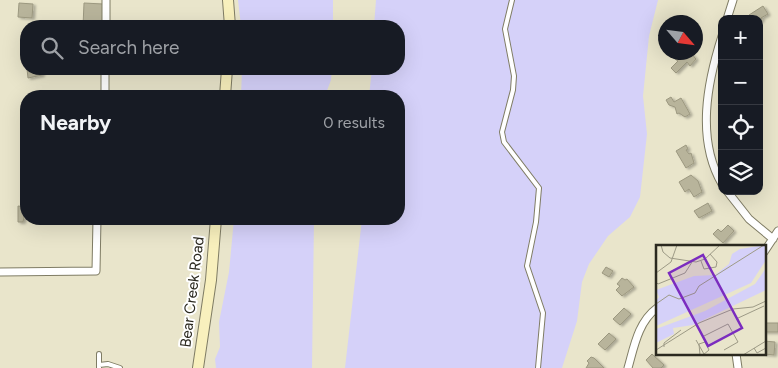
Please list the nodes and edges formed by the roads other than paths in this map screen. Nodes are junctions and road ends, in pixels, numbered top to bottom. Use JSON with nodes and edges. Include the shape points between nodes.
{"nodes":[{"id":1,"x":106,"y":0,"type":"edge"},
{"id":2,"x":228,"y":0,"type":"edge"},
{"id":3,"x":512,"y":0,"type":"edge"},
{"id":4,"x":733,"y":0,"type":"edge"},
{"id":5,"x":728,"y":15,"type":"edge"},
{"id":6,"x":106,"y":20,"type":"edge"},
{"id":7,"x":230,"y":20,"type":"edge"},
{"id":8,"x":718,"y":51,"type":"edge"},
{"id":9,"x":105,"y":75,"type":"edge"},
{"id":10,"x":227,"y":75,"type":"edge"},
{"id":11,"x":105,"y":90,"type":"edge"},
{"id":12,"x":225,"y":90,"type":"edge"},
{"id":13,"x":718,"y":175,"type":"edge"},
{"id":14,"x":730,"y":195,"type":"edge"},
{"id":15,"x":97,"y":225,"type":"edge"},
{"id":16,"x":216,"y":225,"type":"edge"},
{"id":17,"x":778,"y":231,"type":"edge"},
{"id":18,"x":773,"y":239,"type":"junction"},
{"id":19,"x":766,"y":249,"type":"edge"},
{"id":20,"x":0,"y":272,"type":"edge"},
{"id":21,"x":656,"y":309,"type":"edge"},
{"id":22,"x":99,"y":354,"type":"dead end"},
{"id":23,"x":99,"y":367,"type":"edge"},
{"id":24,"x":120,"y":368,"type":"edge"},
{"id":25,"x":198,"y":368,"type":"edge"},
{"id":26,"x":538,"y":368,"type":"edge"},
{"id":27,"x":628,"y":368,"type":"edge"}],
"edges":[{"from":1,"to":6,"type":"street"},
{"from":2,"to":7,"type":"street"},
{"from":3,"to":26,"type":"lane","via":[[505,29],[514,76],[513,90],[502,132],[504,142],[539,188],[528,266],[544,313]]},
{"from":4,"to":5,"type":"street"},
{"from":8,"to":13,"type":"street","via":[[709,86],[707,137]]},
{"from":9,"to":11,"type":"street"},
{"from":10,"to":12,"type":"street"},
{"from":14,"to":18,"type":"street","via":[[749,219]]},
{"from":15,"to":20,"type":"street","via":[[96,271]]},
{"from":16,"to":25,"type":"street","name":"Bear Creek Road"},
{"from":17,"to":18,"type":"street"},
{"from":18,"to":19,"type":"street"},
{"from":21,"to":27,"type":"street","via":[[642,325]]},
{"from":22,"to":23,"type":"lane"},
{"from":23,"to":24,"type":"lane","via":[[108,364]]}]}
